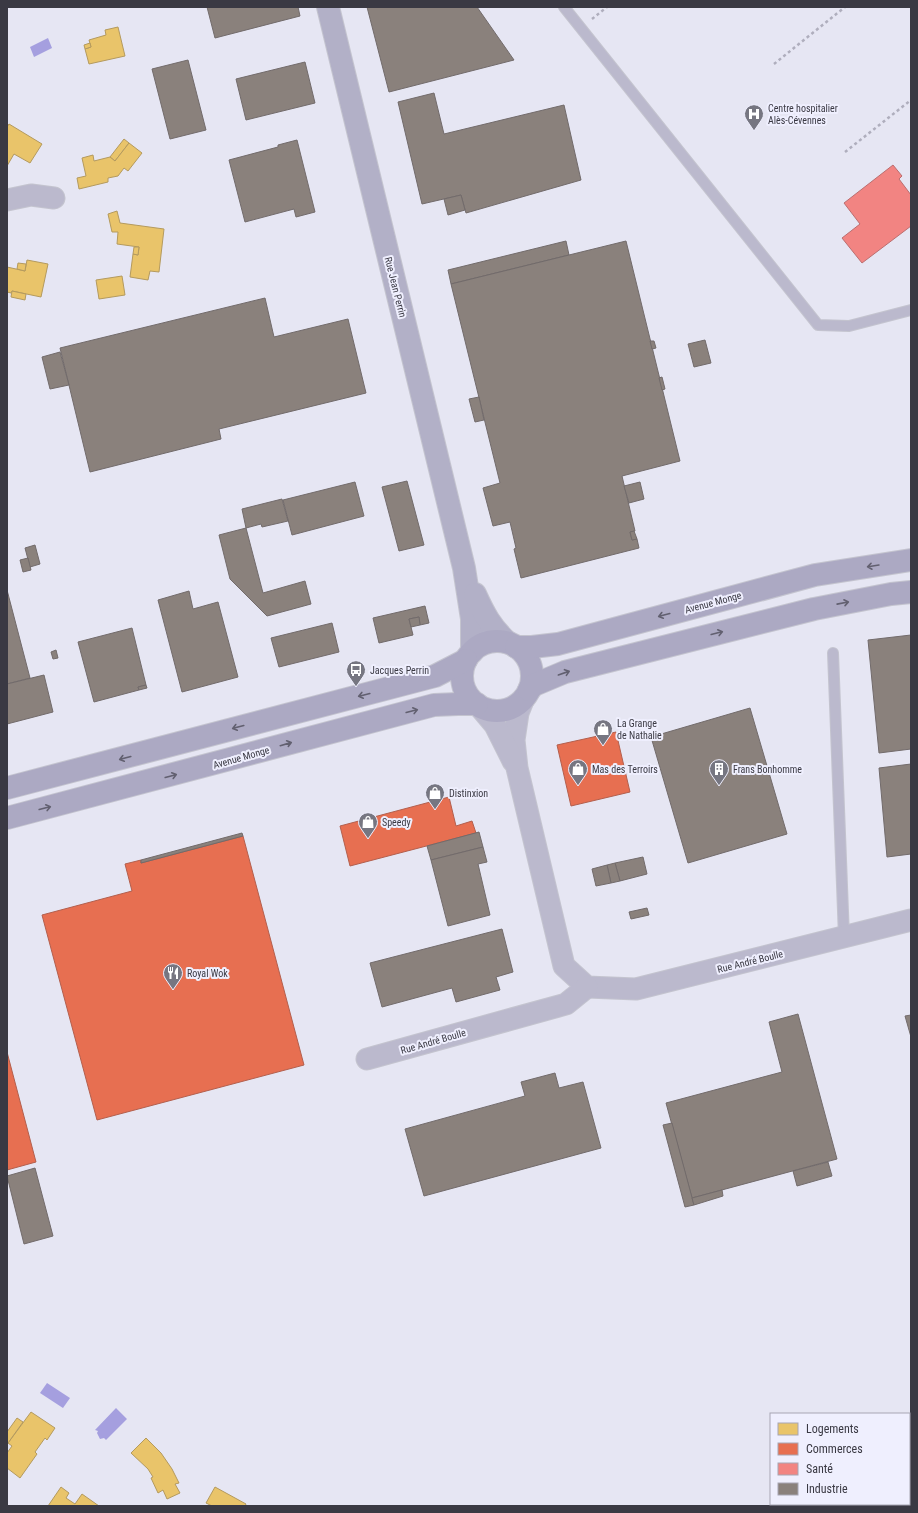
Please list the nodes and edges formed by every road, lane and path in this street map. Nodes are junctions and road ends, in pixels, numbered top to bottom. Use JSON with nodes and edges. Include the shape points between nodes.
{"nodes":[{"id":1,"x":328,"y":7,"type":"edge"},
{"id":2,"x":564,"y":7,"type":"edge"},
{"id":3,"x":607,"y":7,"type":"edge"},
{"id":4,"x":845,"y":7,"type":"edge"},
{"id":5,"x":580,"y":27,"type":"junction"},
{"id":6,"x":774,"y":64,"type":"dead end"},
{"id":7,"x":911,"y":100,"type":"edge"},
{"id":8,"x":845,"y":152,"type":"dead end"},
{"id":9,"x":54,"y":198,"type":"dead end"},
{"id":10,"x":7,"y":200,"type":"edge"},
{"id":11,"x":911,"y":310,"type":"edge"},
{"id":12,"x":911,"y":560,"type":"edge"},
{"id":13,"x":464,"y":568,"type":"junction"},
{"id":14,"x":911,"y":592,"type":"edge"},
{"id":15,"x":511,"y":644,"type":"junction"},
{"id":16,"x":833,"y":653,"type":"dead end"},
{"id":17,"x":469,"y":656,"type":"junction"},
{"id":18,"x":527,"y":694,"type":"junction"},
{"id":19,"x":478,"y":705,"type":"junction"},
{"id":20,"x":516,"y":768,"type":"junction"},
{"id":21,"x":7,"y":788,"type":"edge"},
{"id":22,"x":7,"y":818,"type":"edge"},
{"id":23,"x":911,"y":920,"type":"edge"},
{"id":24,"x":844,"y":937,"type":"junction"},
{"id":25,"x":587,"y":987,"type":"junction"},
{"id":26,"x":367,"y":1059,"type":"dead end"}],
"edges":[{"from":1,"to":13,"type":"street","name":"Rue Jean Perrin"},
{"from":2,"to":5,"type":"lane"},
{"from":3,"to":5,"type":"path"},
{"from":4,"to":6,"type":"path"},
{"from":5,"to":11,"type":"lane","via":[[818,325],[849,326]]},
{"from":7,"to":8,"type":"path"},
{"from":9,"to":10,"type":"street","via":[[31,195]]},
{"from":12,"to":15,"type":"main road","name":"Avenue Monge","one_way":true,"via":[[815,575],[558,644],[532,648]]},
{"from":13,"to":15,"type":"street","name":"Rue Jean Perrin","via":[[484,614],[494,630]]},
{"from":13,"to":17,"type":"street","name":"Rue Jean Perrin","via":[[472,619]]},
{"from":18,"to":14,"type":"main road","one_way":true,"via":[[534,685],[573,670],[814,609]]},
{"from":15,"to":17,"type":"main road","via":[[488,642],[479,646]]},
{"from":15,"to":18,"type":"main road","via":[[525,655],[531,666],[532,678]]},
{"from":16,"to":24,"type":"lane"},
{"from":17,"to":19,"type":"main road","via":[[463,669],[464,684],[469,698]]},
{"from":17,"to":21,"type":"main road","one_way":true,"via":[[435,676]]},
{"from":18,"to":19,"type":"main road","via":[[515,706],[503,711]]},
{"from":18,"to":20,"type":"street","via":[[518,713],[514,740]]},
{"from":19,"to":20,"type":"street","via":[[495,725]]},
{"from":22,"to":19,"type":"main road","name":"Avenue Monge","one_way":true,"via":[[434,706]]},
{"from":20,"to":25,"type":"street","via":[[564,966]]},
{"from":23,"to":24,"type":"street","name":"Rue André Boulle"},
{"from":24,"to":25,"type":"street","name":"Rue André Boulle","via":[[636,989]]},
{"from":25,"to":26,"type":"street","name":"Rue André Boulle","via":[[566,1004]]}]}
